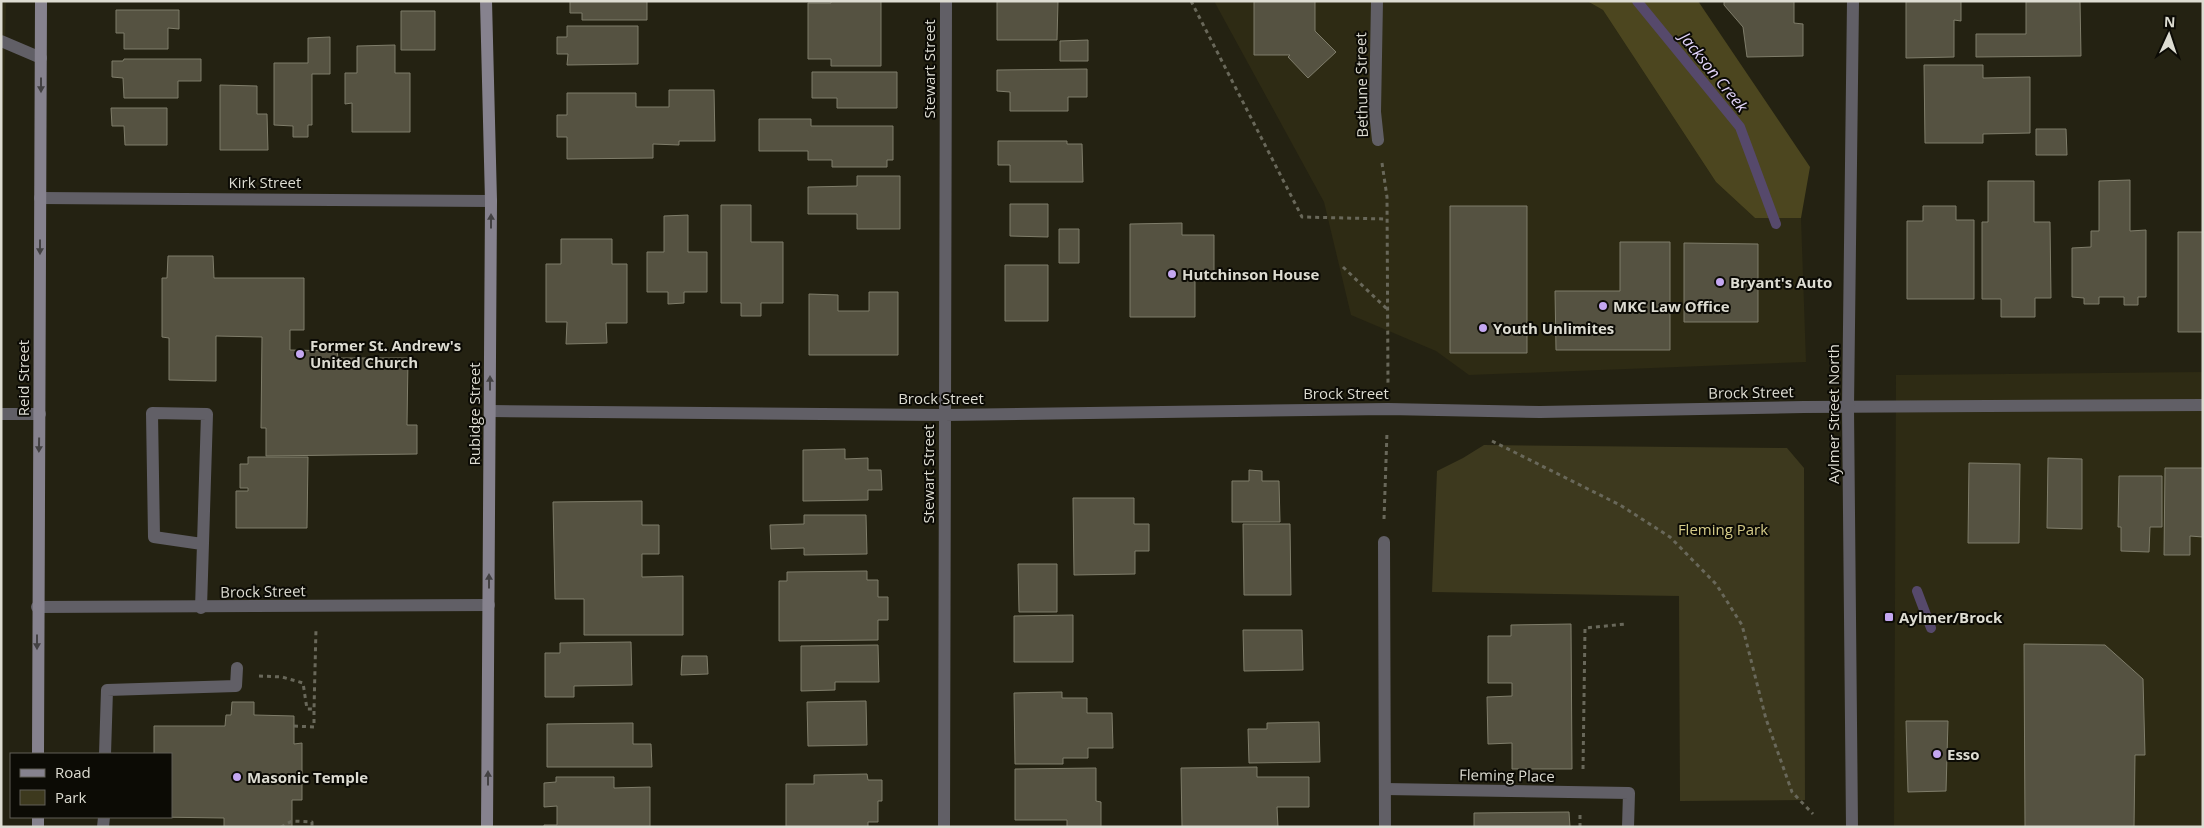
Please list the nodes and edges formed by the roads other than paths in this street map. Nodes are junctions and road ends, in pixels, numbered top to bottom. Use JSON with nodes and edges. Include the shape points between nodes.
{"nodes":[{"id":1,"x":41,"y":1,"type":"edge"},
{"id":2,"x":486,"y":1,"type":"edge"},
{"id":3,"x":946,"y":1,"type":"edge"},
{"id":4,"x":1377,"y":1,"type":"edge"},
{"id":5,"x":1853,"y":1,"type":"edge"},
{"id":6,"x":1,"y":41,"type":"edge"},
{"id":7,"x":41,"y":58,"type":"junction"},
{"id":8,"x":1378,"y":140,"type":"road end"},
{"id":9,"x":40,"y":198,"type":"junction"},
{"id":10,"x":491,"y":201,"type":"junction"},
{"id":11,"x":2203,"y":406,"type":"edge"},
{"id":12,"x":1848,"y":408,"type":"junction"},
{"id":13,"x":490,"y":410,"type":"junction"},
{"id":14,"x":1,"y":414,"type":"edge"},
{"id":15,"x":40,"y":414,"type":"junction"},
{"id":16,"x":944,"y":415,"type":"junction"},
{"id":17,"x":1384,"y":542,"type":"road end"},
{"id":18,"x":202,"y":544,"type":"junction"},
{"id":19,"x":489,"y":605,"type":"junction"},
{"id":20,"x":37,"y":607,"type":"junction"},
{"id":21,"x":201,"y":608,"type":"junction"},
{"id":22,"x":237,"y":668,"type":"road end"},
{"id":23,"x":38,"y":753,"type":"edge"},
{"id":24,"x":105,"y":753,"type":"edge"},
{"id":25,"x":1386,"y":789,"type":"junction"},
{"id":26,"x":38,"y":826,"type":"edge"},
{"id":27,"x":48,"y":827,"type":"edge"},
{"id":28,"x":487,"y":827,"type":"edge"},
{"id":29,"x":944,"y":827,"type":"edge"},
{"id":30,"x":1386,"y":827,"type":"edge"},
{"id":31,"x":1628,"y":827,"type":"edge"},
{"id":32,"x":1852,"y":827,"type":"edge"}],
"edges":[{"from":1,"to":7,"type":"main road","name":"Reid Street"},
{"from":2,"to":10,"type":"main road","name":"Rubidge Street"},
{"from":3,"to":16,"type":"street","name":"Stewart Street"},
{"from":4,"to":8,"type":"street","name":"Bethune Street","via":[[1375,112]]},
{"from":5,"to":12,"type":"street","name":"Aylmer Street North"},
{"from":6,"to":7,"type":"street"},
{"from":7,"to":9,"type":"main road","name":"Reid Street","one_way":true},
{"from":9,"to":10,"type":"street","name":"Kirk Street"},
{"from":9,"to":15,"type":"main road","name":"Reid Street","one_way":true},
{"from":13,"to":10,"type":"main road","name":"Rubidge Street","one_way":true},
{"from":11,"to":12,"type":"street","name":"Brock Street"},
{"from":12,"to":16,"type":"street","name":"Brock Street","via":[[1540,412],[1388,409]]},
{"from":12,"to":32,"type":"street","name":"Aylmer Street North"},
{"from":13,"to":16,"type":"street","name":"Brock Street"},
{"from":19,"to":13,"type":"main road","name":"Rubidge Street","one_way":true},
{"from":14,"to":15,"type":"street"},
{"from":15,"to":20,"type":"main road","name":"Reid Street","one_way":true},
{"from":16,"to":29,"type":"street","name":"Stewart Street"},
{"from":17,"to":25,"type":"street"},
{"from":18,"to":18,"type":"street","via":[[207,414],[152,413],[154,537]]},
{"from":18,"to":21,"type":"street"},
{"from":19,"to":21,"type":"street","name":"Brock Street"},
{"from":28,"to":19,"type":"main road","name":"Rubidge Street","one_way":true},
{"from":20,"to":21,"type":"street","name":"Brock Street"},
{"from":20,"to":23,"type":"main road","name":"Reid Street","one_way":true},
{"from":22,"to":24,"type":"street","via":[[236,686],[107,690]]},
{"from":25,"to":30,"type":"street"},
{"from":25,"to":31,"type":"street","name":"Fleming Place","via":[[1629,793]]},
{"from":26,"to":27,"type":"street"}]}
